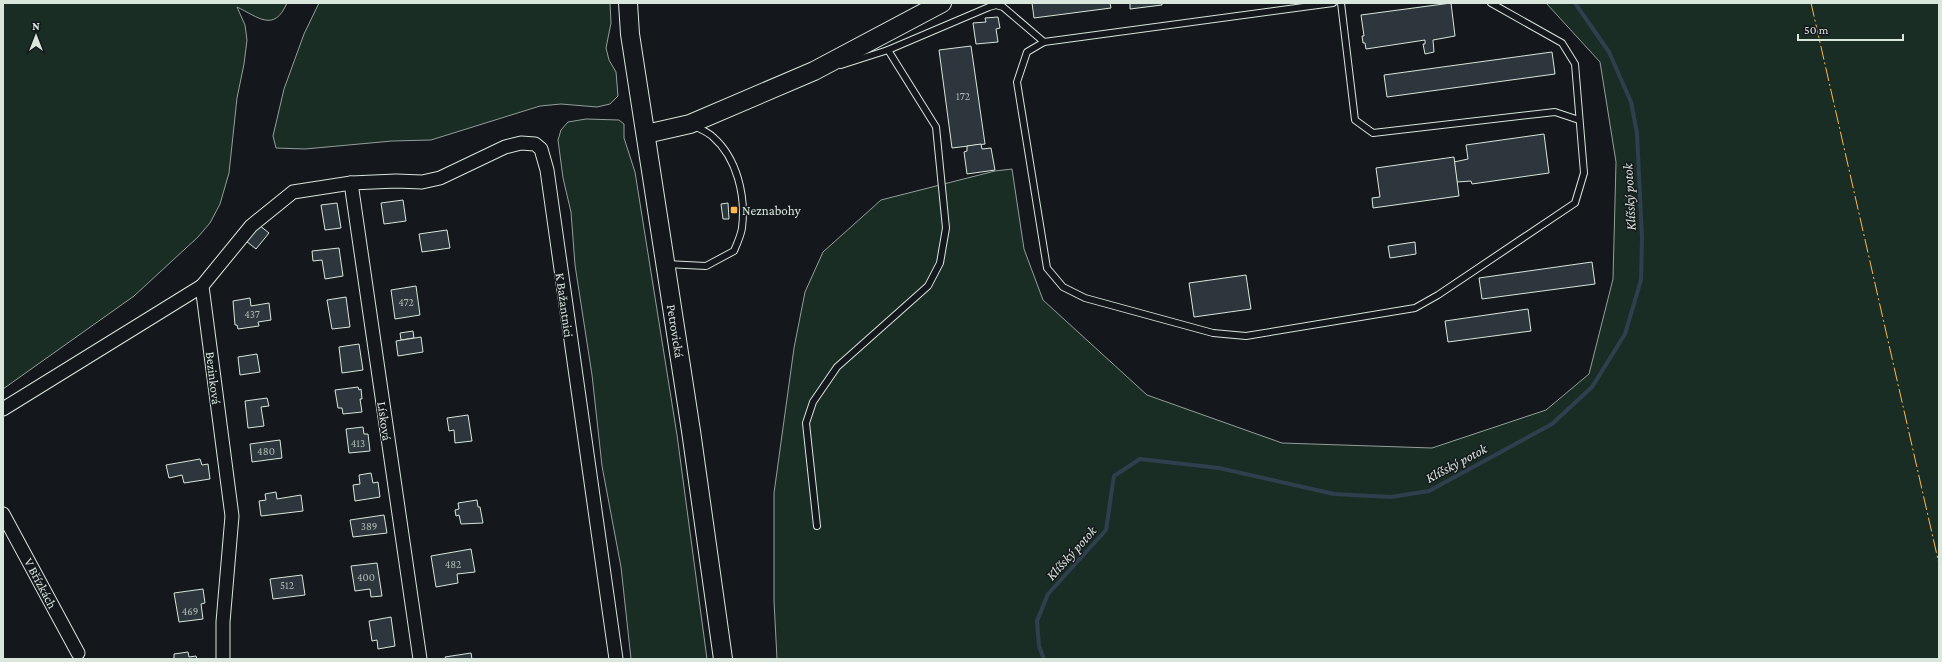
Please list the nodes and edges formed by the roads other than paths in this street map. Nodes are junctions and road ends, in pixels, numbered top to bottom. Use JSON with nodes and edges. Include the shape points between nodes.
{"nodes":[{"id":1,"x":628,"y":3,"type":"edge"},
{"id":2,"x":942,"y":3,"type":"edge"},
{"id":3,"x":1333,"y":3,"type":"edge"},
{"id":4,"x":1341,"y":3,"type":"edge"},
{"id":5,"x":1491,"y":3,"type":"edge"},
{"id":6,"x":1044,"y":42,"type":"junction"},
{"id":7,"x":888,"y":50,"type":"junction"},
{"id":8,"x":814,"y":71,"type":"junction"},
{"id":9,"x":1579,"y":120,"type":"junction"},
{"id":10,"x":690,"y":124,"type":"junction"},
{"id":11,"x":646,"y":134,"type":"junction"},
{"id":12,"x":351,"y":183,"type":"junction"},
{"id":13,"x":665,"y":264,"type":"junction"},
{"id":14,"x":202,"y":286,"type":"junction"},
{"id":15,"x":3,"y":410,"type":"edge"},
{"id":16,"x":3,"y":514,"type":"edge"},
{"id":17,"x":817,"y":526,"type":"dead end"},
{"id":18,"x":78,"y":653,"type":"dead end"},
{"id":19,"x":223,"y":659,"type":"edge"},
{"id":20,"x":420,"y":659,"type":"edge"},
{"id":21,"x":616,"y":659,"type":"edge"},
{"id":22,"x":723,"y":659,"type":"edge"}],
"edges":[{"from":1,"to":11,"type":"main road","name":"Petrovická","via":[[630,34]]},
{"from":2,"to":8,"type":"main road"},
{"from":3,"to":6,"type":"lane"},
{"from":4,"to":9,"type":"lane","via":[[1355,120],[1373,133],[1555,112]]},
{"from":5,"to":9,"type":"lane","via":[[1562,43],[1574,64]]},
{"from":6,"to":7,"type":"lane","via":[[1004,7],[996,5]]},
{"from":6,"to":9,"type":"lane","via":[[1027,52],[1017,82],[1047,268],[1063,287],[1086,298],[1213,333],[1246,336],[1415,308],[1438,295],[1574,203],[1584,173]]},
{"from":7,"to":8,"type":"lane","via":[[857,61]]},
{"from":7,"to":17,"type":"lane","via":[[936,127],[946,228],[940,263],[928,286],[837,367],[813,402],[806,423]]},
{"from":8,"to":10,"type":"main road"},
{"from":10,"to":11,"type":"main road"},
{"from":10,"to":13,"type":"lane","via":[[712,136],[730,157],[738,177],[742,228],[734,251],[706,266]]},
{"from":11,"to":13,"type":"main road","name":"Petrovická"},
{"from":12,"to":14,"type":"street","via":[[293,192],[251,226]]},
{"from":12,"to":20,"type":"street","name":"Lísková"},
{"from":12,"to":21,"type":"street","name":"K Bažantnici","via":[[422,182],[440,178],[505,147],[532,143],[541,149],[547,170]]},
{"from":13,"to":22,"type":"main road","name":"Petrovická","via":[[692,431]]},
{"from":14,"to":15,"type":"street"},
{"from":14,"to":19,"type":"street","name":"Bezinková","via":[[232,516],[223,622]]},
{"from":16,"to":18,"type":"street","name":"V Břízkách"}]}
